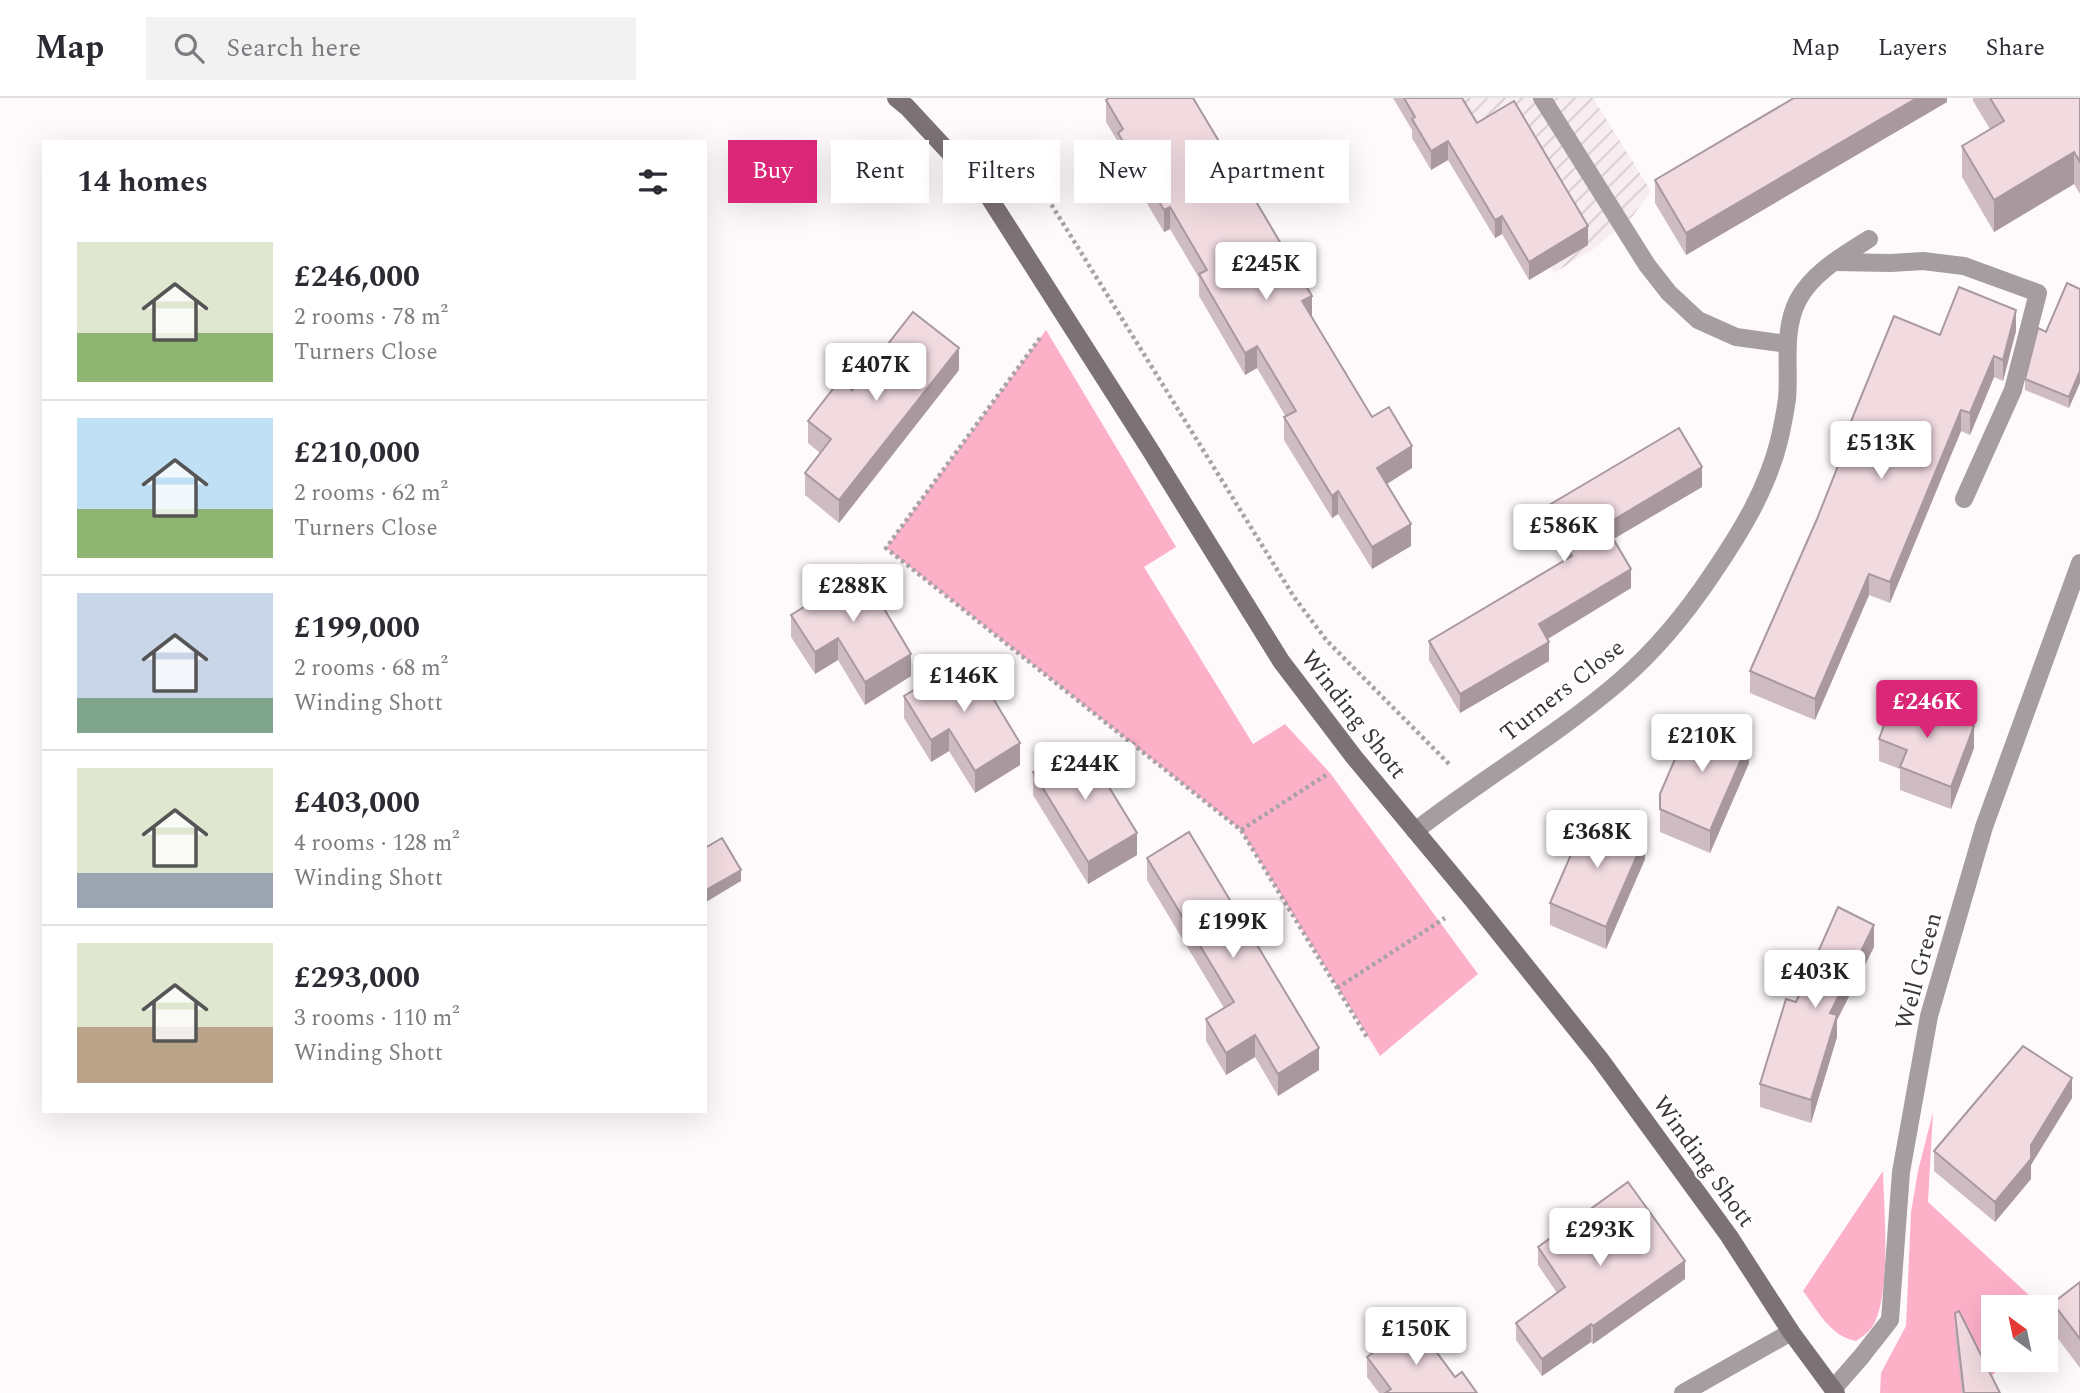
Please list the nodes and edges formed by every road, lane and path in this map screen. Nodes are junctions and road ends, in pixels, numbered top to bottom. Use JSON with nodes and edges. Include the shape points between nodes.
{"nodes":[{"id":1,"x":1542,"y":98,"type":"edge"},
{"id":2,"x":906,"y":101,"type":"edge"},
{"id":3,"x":943,"y":143,"type":"edge"},
{"id":4,"x":993,"y":203,"type":"edge"},
{"id":5,"x":1050,"y":203,"type":"edge"},
{"id":6,"x":1869,"y":239,"type":"dead end"},
{"id":7,"x":1834,"y":262,"type":"junction"},
{"id":8,"x":1061,"y":309,"type":"junction"},
{"id":9,"x":1787,"y":344,"type":"junction"},
{"id":10,"x":1964,"y":499,"type":"dead end"},
{"id":11,"x":2080,"y":563,"type":"edge"},
{"id":12,"x":1354,"y":757,"type":"junction"},
{"id":13,"x":1473,"y":788,"type":"junction"},
{"id":14,"x":1241,"y":830,"type":"junction"},
{"id":15,"x":1415,"y":831,"type":"junction"},
{"id":16,"x":1472,"y":899,"type":"junction"},
{"id":17,"x":1337,"y":988,"type":"junction"},
{"id":18,"x":1367,"y":1037,"type":"dead end"},
{"id":19,"x":1791,"y":1332,"type":"junction"},
{"id":20,"x":1834,"y":1391,"type":"edge"},
{"id":21,"x":1683,"y":1393,"type":"edge"}],
"edges":[{"from":1,"to":9,"type":"street","via":[[1669,293],[1698,320],[1736,337]]},
{"from":2,"to":3,"type":"street","name":"Winding Shott"},
{"from":4,"to":8,"type":"street","name":"Winding Shott"},
{"from":5,"to":13,"type":"path","via":[[1294,597],[1327,641]]},
{"from":6,"to":7,"type":"street","name":"Turners Close"},
{"from":7,"to":9,"type":"street","name":"Turners Close","via":[[1797,301]]},
{"from":7,"to":10,"type":"street","via":[[1923,261],[1964,266],[2038,293],[2013,390]]},
{"from":8,"to":12,"type":"street","name":"Winding Shott","via":[[1281,661]]},
{"from":8,"to":14,"type":"path","via":[[886,548]]},
{"from":9,"to":13,"type":"street","name":"Turners Close","via":[[1787,398],[1778,443],[1754,509],[1713,573],[1676,624],[1621,680],[1553,734]]},
{"from":11,"to":20,"type":"street","name":"Well Green","via":[[1984,827],[1929,1016],[1901,1172],[1889,1320]]},
{"from":12,"to":14,"type":"path"},
{"from":12,"to":15,"type":"street","name":"Winding Shott"},
{"from":13,"to":15,"type":"street","name":"Turners Close"},
{"from":14,"to":17,"type":"path"},
{"from":15,"to":16,"type":"street","name":"Winding Shott"},
{"from":16,"to":17,"type":"path"},
{"from":16,"to":19,"type":"street","name":"Winding Shott","via":[[1600,1059]]},
{"from":17,"to":18,"type":"path"},
{"from":19,"to":20,"type":"street","name":"Winding Shott"},
{"from":19,"to":21,"type":"street"}]}
